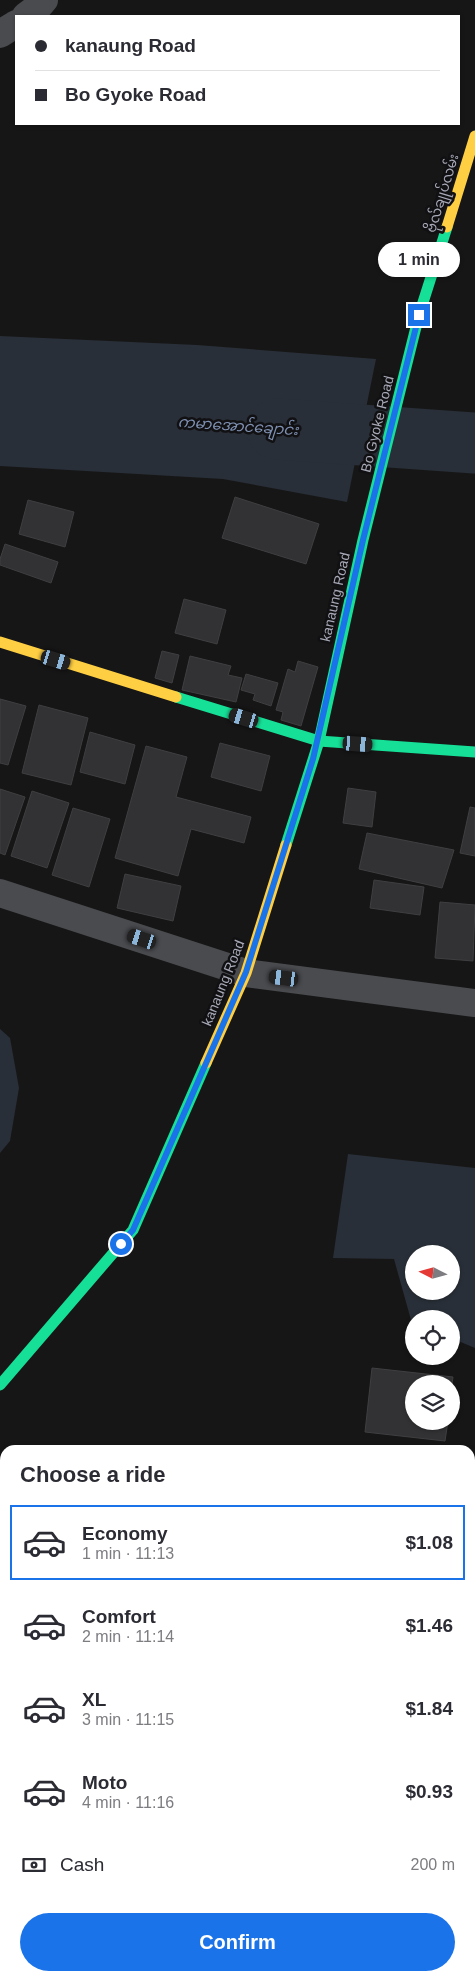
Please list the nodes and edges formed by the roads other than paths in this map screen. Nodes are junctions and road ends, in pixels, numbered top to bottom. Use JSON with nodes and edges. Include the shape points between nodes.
{"nodes":[{"id":1,"x":44,"y":0,"type":"edge"},
{"id":2,"x":27,"y":15,"type":"edge"},
{"id":3,"x":15,"y":25,"type":"edge"},
{"id":4,"x":0,"y":34,"type":"edge"},
{"id":5,"x":475,"y":136,"type":"edge"},
{"id":6,"x":419,"y":315,"type":"joint"},
{"id":7,"x":363,"y":540,"type":"joint"},
{"id":8,"x":0,"y":642,"type":"edge"},
{"id":9,"x":319,"y":741,"type":"junction"},
{"id":10,"x":475,"y":752,"type":"edge"},
{"id":11,"x":0,"y":893,"type":"edge"},
{"id":12,"x":246,"y":972,"type":"junction"},
{"id":13,"x":475,"y":1002,"type":"edge"},
{"id":14,"x":0,"y":1385,"type":"edge"}],
"edges":[{"from":1,"to":2,"type":"street"},
{"from":3,"to":4,"type":"street"},
{"from":5,"to":6,"type":"street","name":"ဗိုလ်ချုပ်လမ်း"},
{"from":6,"to":7,"type":"street","name":"Bo Gyoke Road"},
{"from":7,"to":9,"type":"street","name":"kanaung Road"},
{"from":8,"to":9,"type":"street"},
{"from":9,"to":10,"type":"street"},
{"from":9,"to":12,"type":"street","name":"kanaung Road"},
{"from":11,"to":12,"type":"street"},
{"from":12,"to":13,"type":"street"},
{"from":12,"to":14,"type":"street","name":"kanaung Road","via":[[133,1230]]}]}
